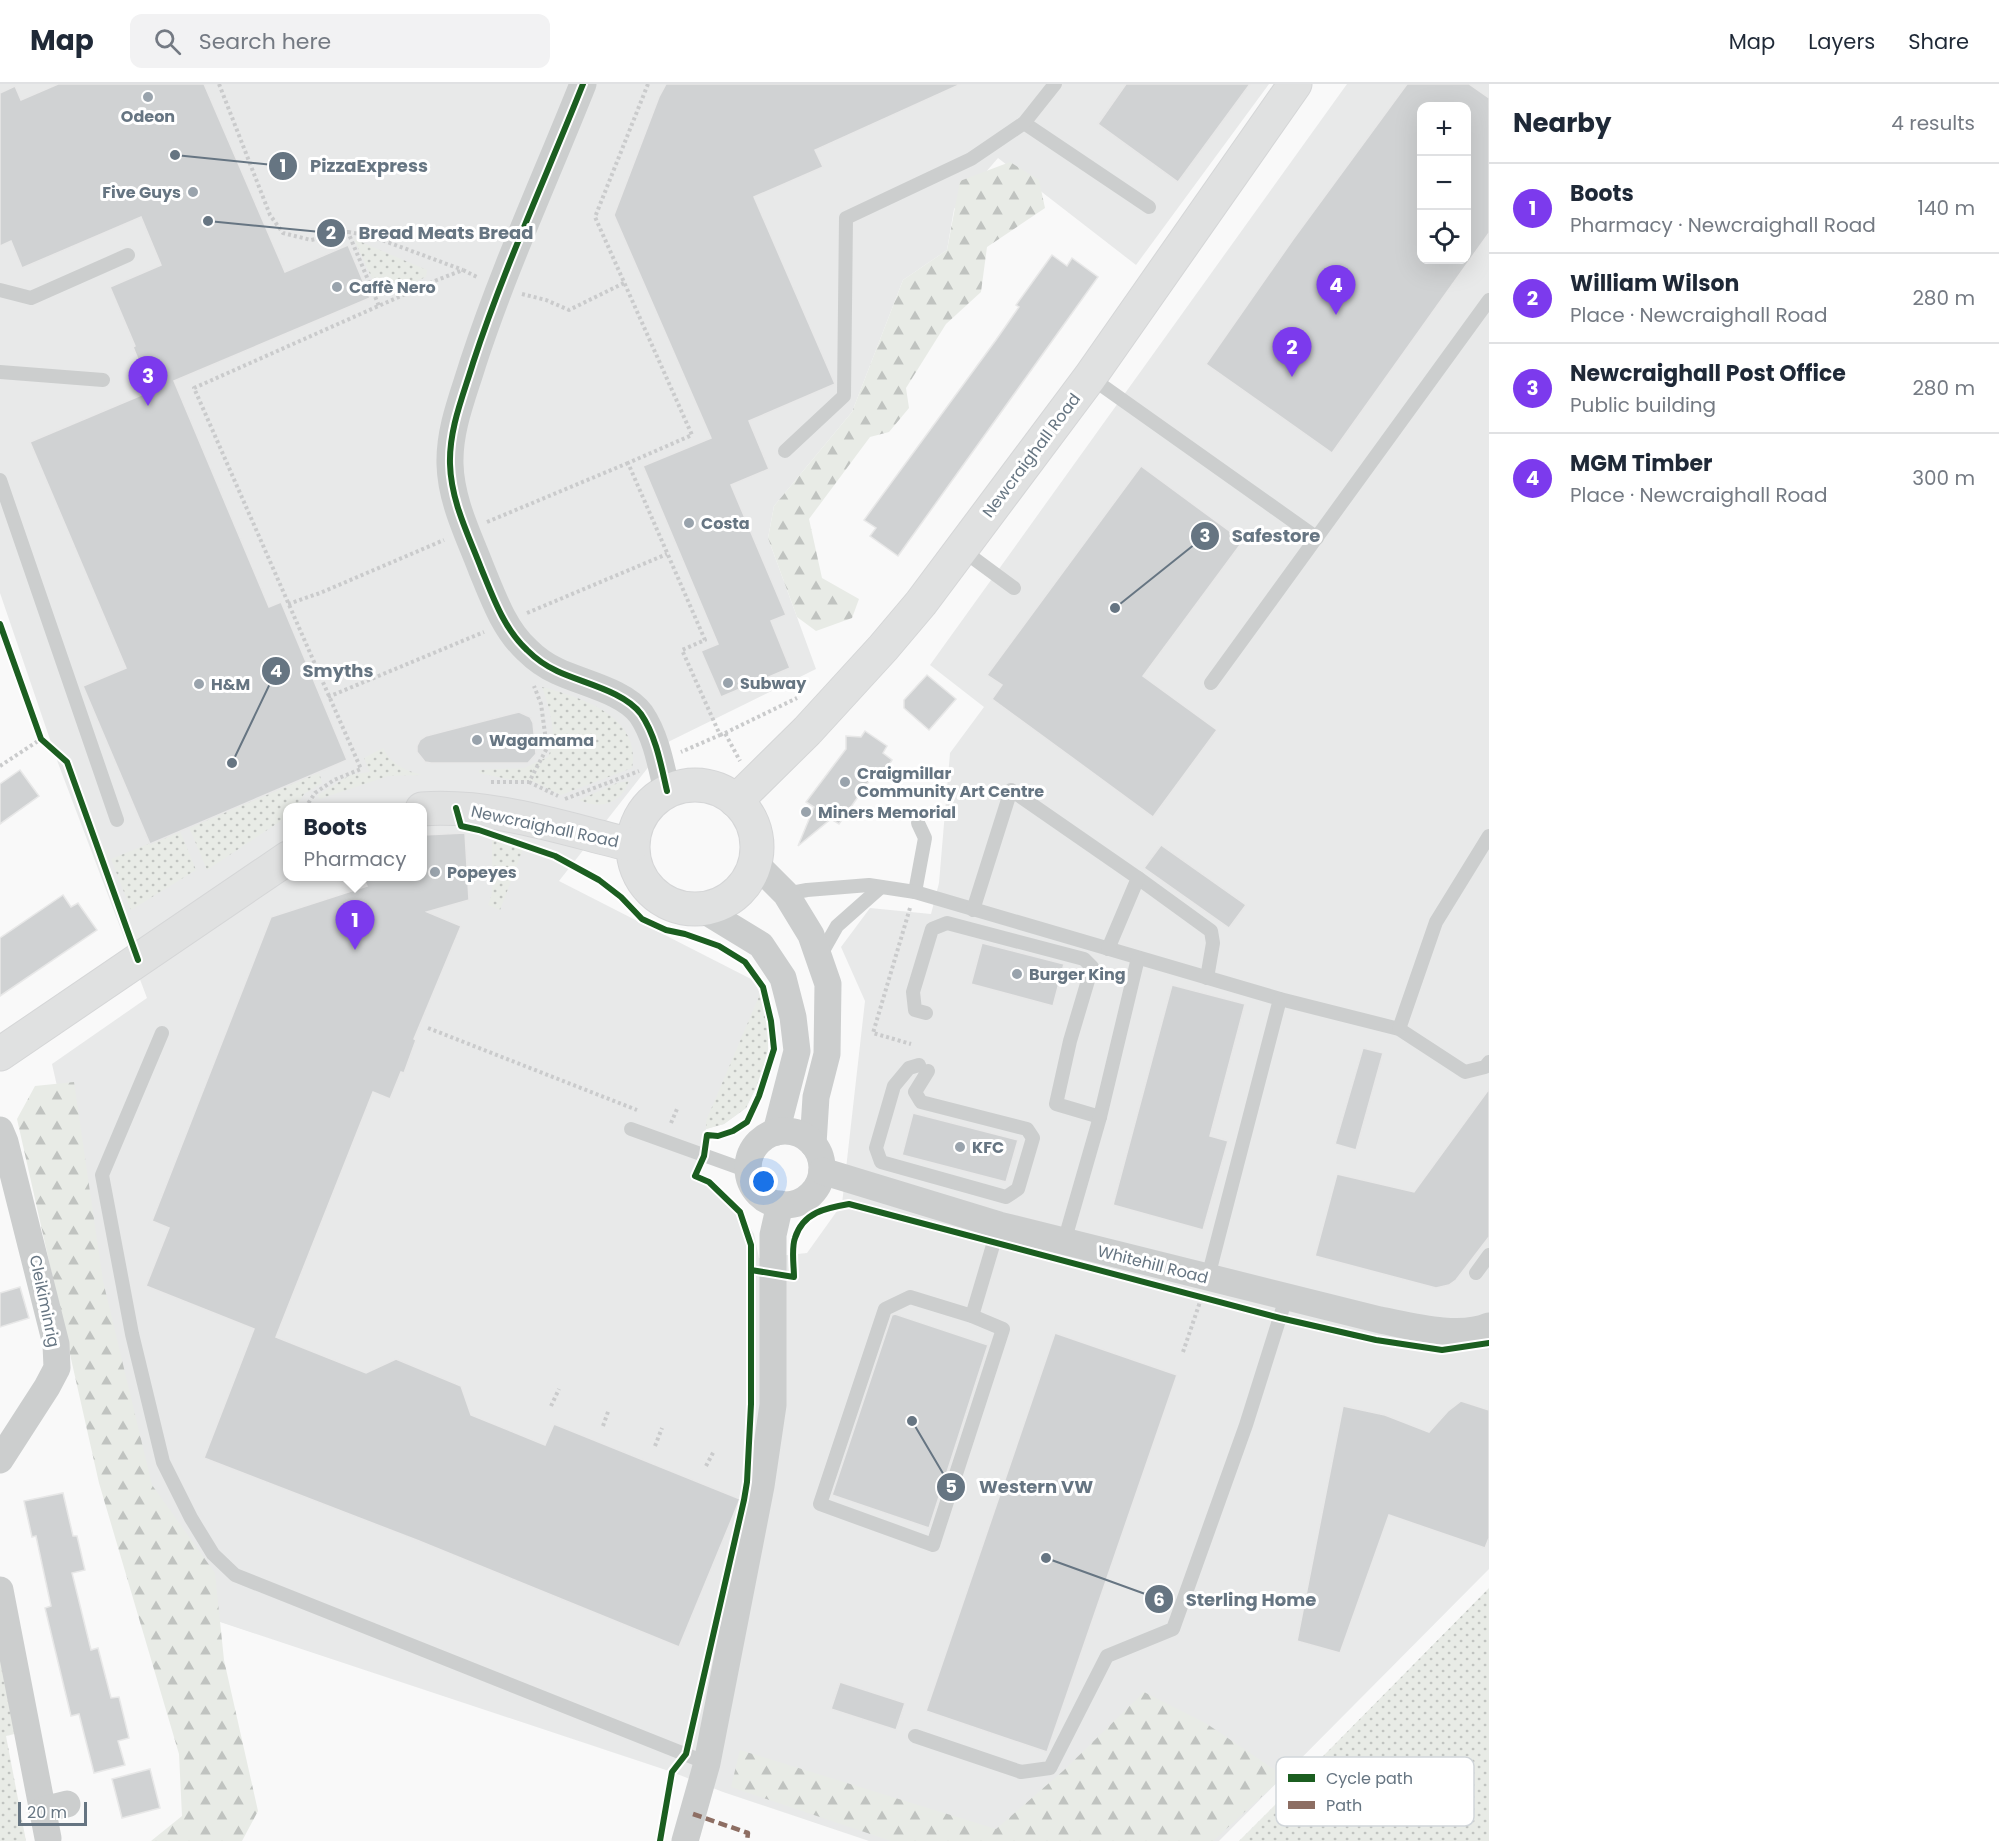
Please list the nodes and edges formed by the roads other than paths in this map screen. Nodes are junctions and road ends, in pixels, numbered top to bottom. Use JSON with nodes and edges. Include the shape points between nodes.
{"nodes":[{"id":1,"x":583,"y":84,"type":"edge"},
{"id":2,"x":1055,"y":84,"type":"edge"},
{"id":3,"x":1295,"y":84,"type":"edge"},
{"id":4,"x":1024,"y":123,"type":"junction"},
{"id":5,"x":1149,"y":207,"type":"dead end"},
{"id":6,"x":128,"y":255,"type":"dead end"},
{"id":7,"x":0,"y":290,"type":"edge"},
{"id":8,"x":1489,"y":300,"type":"edge"},
{"id":9,"x":0,"y":372,"type":"edge"},
{"id":10,"x":1090,"y":377,"type":"junction"},
{"id":11,"x":103,"y":380,"type":"dead end"},
{"id":12,"x":785,"y":451,"type":"dead end"},
{"id":13,"x":0,"y":480,"type":"edge"},
{"id":14,"x":1317,"y":538,"type":"junction"},
{"id":15,"x":962,"y":549,"type":"junction"},
{"id":16,"x":1014,"y":588,"type":"dead end"},
{"id":17,"x":1211,"y":683,"type":"dead end"},
{"id":18,"x":664,"y":776,"type":"junction"},
{"id":19,"x":736,"y":801,"type":"junction"},
{"id":20,"x":427,"y":809,"type":"edge"},
{"id":21,"x":117,"y":820,"type":"dead end"},
{"id":22,"x":918,"y":823,"type":"dead end"},
{"id":23,"x":1489,"y":836,"type":"edge"},
{"id":24,"x":632,"y":845,"type":"junction"},
{"id":25,"x":283,"y":861,"type":"edge"},
{"id":26,"x":755,"y":863,"type":"junction"},
{"id":27,"x":1138,"y":878,"type":"junction"},
{"id":28,"x":881,"y":887,"type":"junction"},
{"id":29,"x":915,"y":892,"type":"junction"},
{"id":30,"x":786,"y":894,"type":"junction"},
{"id":31,"x":702,"y":909,"type":"junction"},
{"id":32,"x":973,"y":910,"type":"junction"},
{"id":33,"x":1108,"y":949,"type":"junction"},
{"id":34,"x":819,"y":957,"type":"junction"},
{"id":35,"x":1138,"y":958,"type":"junction"},
{"id":36,"x":1207,"y":978,"type":"junction"},
{"id":37,"x":1280,"y":999,"type":"junction"},
{"id":38,"x":926,"y":1013,"type":"dead end"},
{"id":39,"x":1399,"y":1029,"type":"junction"},
{"id":40,"x":162,"y":1033,"type":"dead end"},
{"id":41,"x":0,"y":1054,"type":"edge"},
{"id":42,"x":1489,"y":1062,"type":"edge"},
{"id":43,"x":924,"y":1068,"type":"joint"},
{"id":44,"x":1100,"y":1117,"type":"junction"},
{"id":45,"x":631,"y":1129,"type":"dead end"},
{"id":46,"x":0,"y":1130,"type":"edge"},
{"id":47,"x":776,"y":1132,"type":"junction"},
{"id":48,"x":813,"y":1144,"type":"junction"},
{"id":49,"x":748,"y":1171,"type":"junction"},
{"id":50,"x":822,"y":1171,"type":"junction"},
{"id":51,"x":780,"y":1204,"type":"junction"},
{"id":52,"x":999,"y":1225,"type":"junction"},
{"id":53,"x":1064,"y":1242,"type":"junction"},
{"id":54,"x":1489,"y":1255,"type":"edge"},
{"id":55,"x":1476,"y":1273,"type":"dead end"},
{"id":56,"x":1203,"y":1292,"type":"junction"},
{"id":57,"x":1286,"y":1298,"type":"junction"},
{"id":58,"x":972,"y":1316,"type":"junction"},
{"id":59,"x":1489,"y":1326,"type":"edge"},
{"id":60,"x":0,"y":1460,"type":"edge"},
{"id":61,"x":0,"y":1590,"type":"edge"},
{"id":62,"x":915,"y":1736,"type":"dead end"},
{"id":63,"x":707,"y":1763,"type":"junction"},
{"id":64,"x":48,"y":1838,"type":"dead end"},
{"id":65,"x":685,"y":1841,"type":"edge"}],
"edges":[{"from":1,"to":18,"type":"street","via":[[486,324],[455,420],[450,464],[452,490],[495,603],[514,636],[539,661],[629,702],[648,728]]},
{"from":2,"to":4,"type":"lane"},
{"from":3,"to":10,"type":"main road","name":"Newcraighall Road"},
{"from":4,"to":5,"type":"lane"},
{"from":4,"to":12,"type":"lane","via":[[971,159],[846,218],[844,396]]},
{"from":6,"to":7,"type":"lane","via":[[31,298]]},
{"from":8,"to":14,"type":"lane"},
{"from":9,"to":11,"type":"lane"},
{"from":10,"to":14,"type":"lane"},
{"from":10,"to":15,"type":"main road","name":"Newcraighall Road"},
{"from":13,"to":21,"type":"lane"},
{"from":14,"to":17,"type":"lane"},
{"from":15,"to":16,"type":"lane"},
{"from":15,"to":19,"type":"main road","name":"Newcraighall Road","via":[[883,648]]},
{"from":18,"to":19,"type":"main road","via":[[686,785],[713,787]]},
{"from":18,"to":24,"type":"main road","via":[[636,825]]},
{"from":19,"to":26,"type":"main road","via":[[754,828]]},
{"from":20,"to":24,"type":"main road","name":"Newcraighall Road","via":[[483,810]]},
{"from":22,"to":29,"type":"lane","via":[[925,838]]},
{"from":23,"to":39,"type":"lane","via":[[1437,922]]},
{"from":24,"to":31,"type":"main road","via":[[642,881],[657,897],[674,906]]},
{"from":25,"to":41,"type":"main road"},
{"from":26,"to":30,"type":"street"},
{"from":26,"to":31,"type":"main road","via":[[748,880],[733,896]]},
{"from":27,"to":32,"type":"lane","via":[[1011,790]]},
{"from":27,"to":33,"type":"lane"},
{"from":27,"to":36,"type":"lane","via":[[1211,931],[1214,943]]},
{"from":28,"to":29,"type":"lane"},
{"from":28,"to":30,"type":"lane"},
{"from":28,"to":34,"type":"lane","via":[[837,926]]},
{"from":29,"to":32,"type":"lane"},
{"from":30,"to":34,"type":"street","via":[[811,935]]},
{"from":31,"to":47,"type":"street","via":[[761,945],[783,978],[797,1051]]},
{"from":32,"to":33,"type":"lane"},
{"from":33,"to":35,"type":"lane"},
{"from":34,"to":48,"type":"street","via":[[828,984],[827,1054],[816,1097]]},
{"from":35,"to":36,"type":"lane"},
{"from":35,"to":44,"type":"lane"},
{"from":36,"to":37,"type":"lane"},
{"from":37,"to":39,"type":"lane"},
{"from":37,"to":56,"type":"lane"},
{"from":38,"to":44,"type":"lane","via":[[915,1010],[913,992],[932,928],[947,923],[1084,958],[1092,967],[1056,1104]]},
{"from":39,"to":42,"type":"lane","via":[[1465,1072],[1485,1067]]},
{"from":40,"to":63,"type":"lane","via":[[102,1175],[132,1334],[163,1462],[213,1554],[235,1575]]},
{"from":43,"to":43,"type":"lane","via":[[915,1092],[921,1102],[1027,1129],[1033,1138],[1018,1189],[1006,1197],[881,1162],[876,1148],[894,1086],[909,1068]]},
{"from":44,"to":53,"type":"lane"},
{"from":45,"to":49,"type":"lane"},
{"from":46,"to":60,"type":"street","name":"Cleikiminrig","via":[[56,1344],[57,1368]]},
{"from":47,"to":48,"type":"street","via":[[796,1133]]},
{"from":47,"to":49,"type":"street","via":[[758,1142],[748,1160]]},
{"from":48,"to":50,"type":"street"},
{"from":49,"to":51,"type":"street","via":[[755,1189],[770,1202]]},
{"from":50,"to":51,"type":"street","via":[[819,1182],[803,1200]]},
{"from":50,"to":52,"type":"street","name":"Whitehill Road"},
{"from":51,"to":63,"type":"street","via":[[773,1235],[773,1405]]},
{"from":52,"to":53,"type":"street","name":"Whitehill Road"},
{"from":52,"to":58,"type":"lane"},
{"from":53,"to":56,"type":"street","name":"Whitehill Road"},
{"from":54,"to":55,"type":"lane"},
{"from":56,"to":57,"type":"street","name":"Whitehill Road"},
{"from":57,"to":59,"type":"street","name":"Whitehill Road","via":[[1438,1331]]},
{"from":57,"to":62,"type":"lane","via":[[1246,1425],[1173,1629],[1107,1656],[1050,1768],[1021,1772]]},
{"from":58,"to":58,"type":"lane","via":[[1003,1329],[933,1545],[820,1504],[885,1309],[910,1297]]},
{"from":61,"to":64,"type":"street","via":[[55,1807]]},
{"from":63,"to":65,"type":"street"}]}
